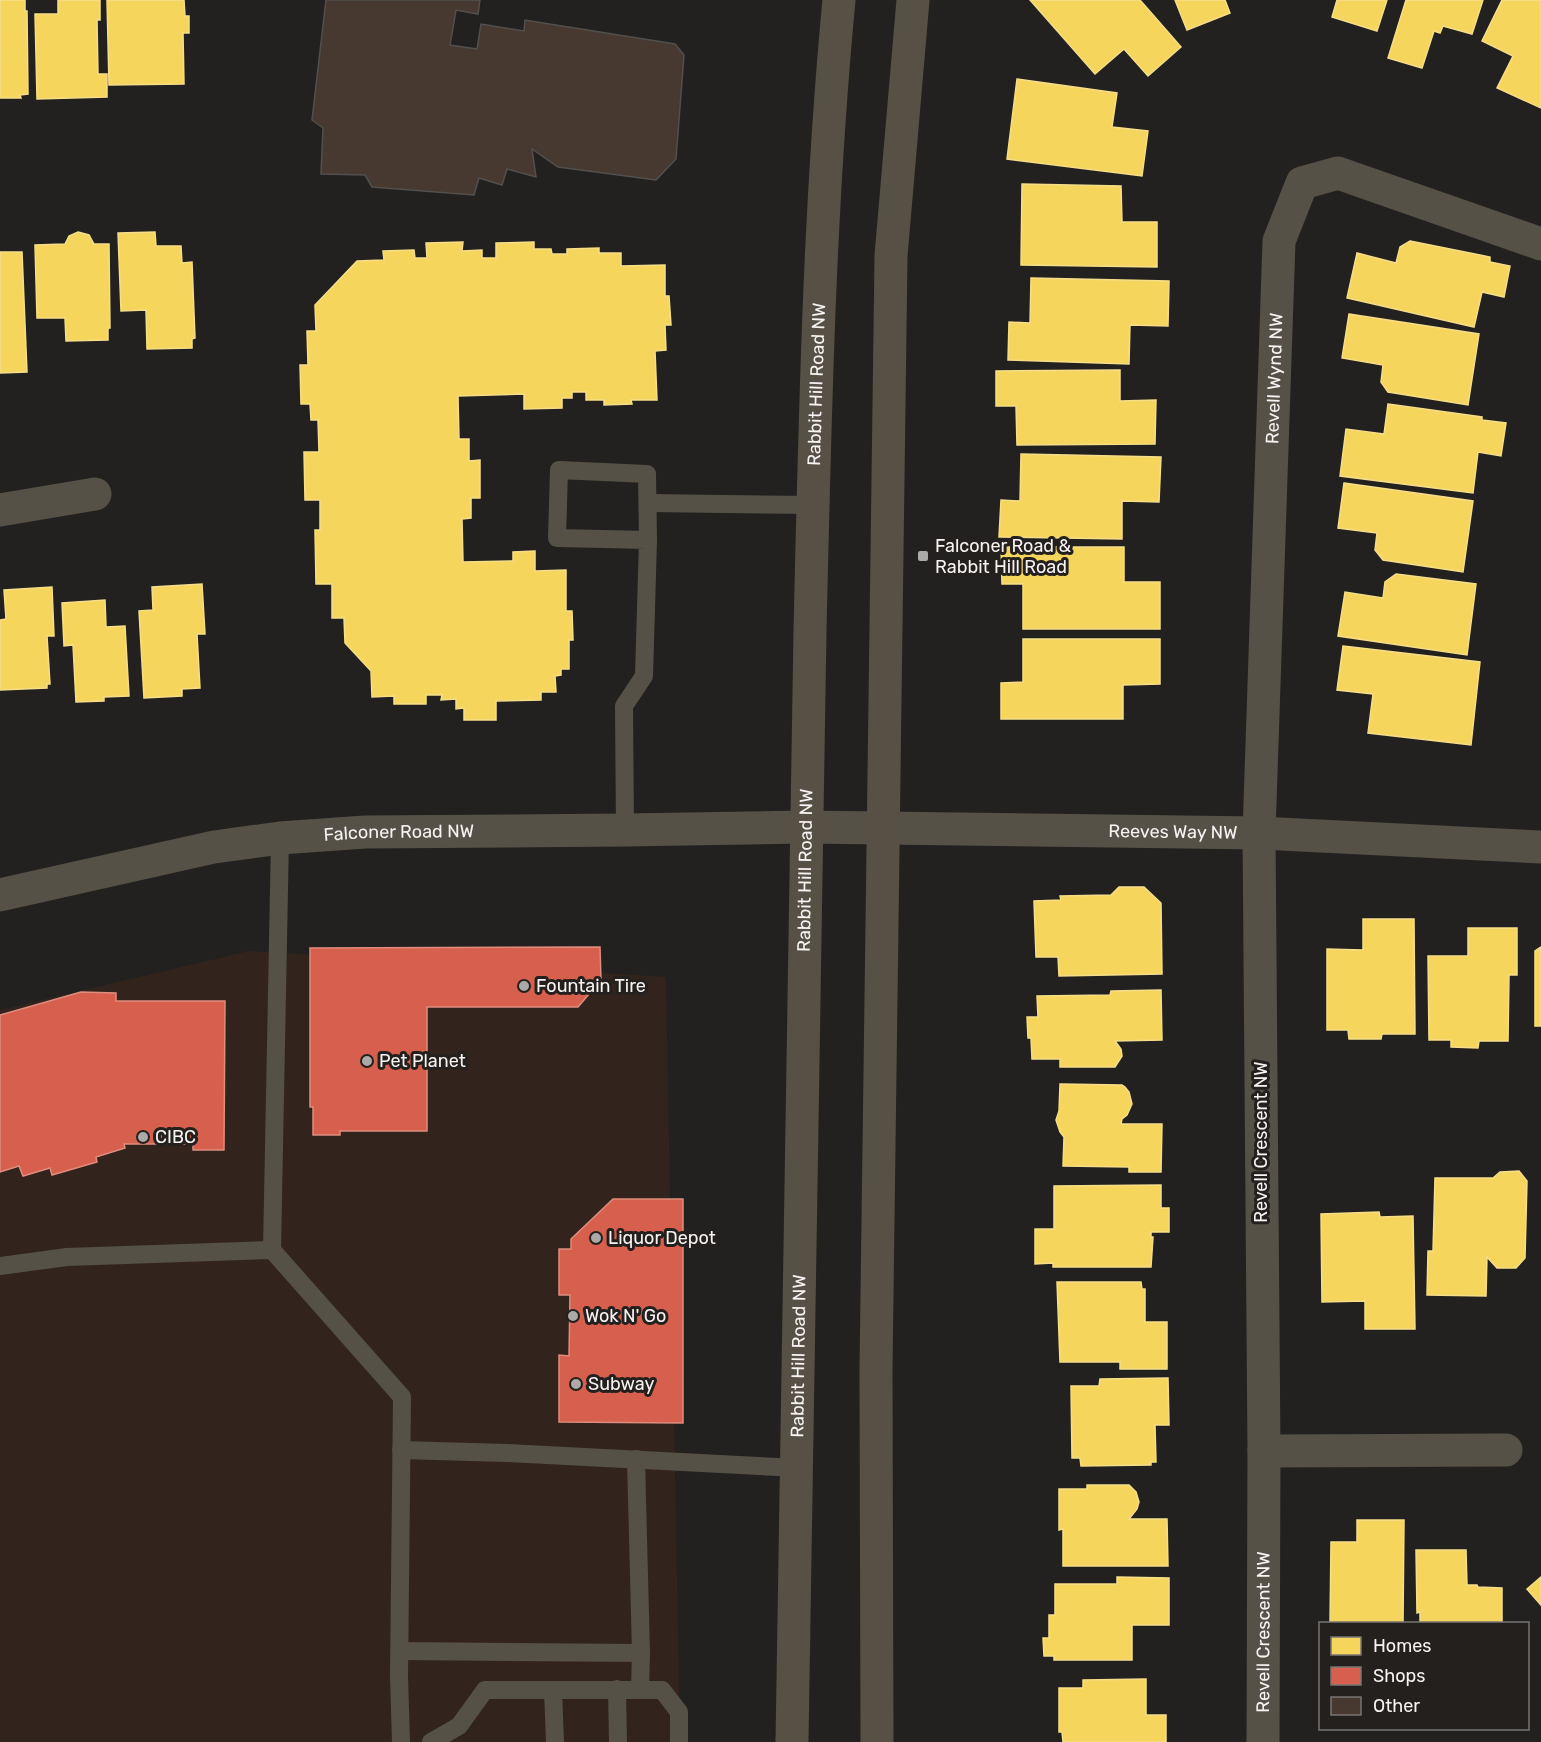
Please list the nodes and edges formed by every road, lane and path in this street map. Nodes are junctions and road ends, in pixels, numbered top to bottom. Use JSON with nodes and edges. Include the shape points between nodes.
{"nodes":[{"id":1,"x":839,"y":0,"type":"edge"},
{"id":2,"x":913,"y":0,"type":"edge"},
{"id":3,"x":1541,"y":244,"type":"edge"},
{"id":4,"x":95,"y":494,"type":"dead end"},
{"id":5,"x":648,"y":503,"type":"junction"},
{"id":6,"x":813,"y":505,"type":"junction"},
{"id":7,"x":0,"y":510,"type":"edge"},
{"id":8,"x":648,"y":540,"type":"junction"},
{"id":9,"x":805,"y":826,"type":"junction"},
{"id":10,"x":884,"y":828,"type":"junction"},
{"id":11,"x":625,"y":830,"type":"junction"},
{"id":12,"x":1259,"y":832,"type":"junction"},
{"id":13,"x":280,"y":838,"type":"junction"},
{"id":14,"x":1541,"y":847,"type":"edge"},
{"id":15,"x":0,"y":895,"type":"edge"},
{"id":16,"x":272,"y":1251,"type":"junction"},
{"id":17,"x":0,"y":1266,"type":"edge"},
{"id":18,"x":401,"y":1450,"type":"junction"},
{"id":19,"x":1506,"y":1450,"type":"dead end"},
{"id":20,"x":1264,"y":1451,"type":"junction"},
{"id":21,"x":636,"y":1459,"type":"junction"},
{"id":22,"x":797,"y":1468,"type":"junction"},
{"id":23,"x":400,"y":1651,"type":"junction"},
{"id":24,"x":640,"y":1653,"type":"junction"},
{"id":25,"x":616,"y":1689,"type":"junction"},
{"id":26,"x":640,"y":1689,"type":"junction"},
{"id":27,"x":552,"y":1690,"type":"junction"},
{"id":28,"x":459,"y":1734,"type":"edge"},
{"id":29,"x":401,"y":1742,"type":"edge"},
{"id":30,"x":431,"y":1742,"type":"edge"},
{"id":31,"x":555,"y":1742,"type":"edge"},
{"id":32,"x":618,"y":1742,"type":"edge"},
{"id":33,"x":679,"y":1742,"type":"edge"},
{"id":34,"x":792,"y":1742,"type":"edge"},
{"id":35,"x":877,"y":1742,"type":"edge"},
{"id":36,"x":1263,"y":1742,"type":"edge"}],
"edges":[{"from":1,"to":6,"type":"main road","name":"Rabbit Hill Road NW","via":[[829,110]]},
{"from":2,"to":10,"type":"main road","via":[[891,256]]},
{"from":3,"to":12,"type":"street","name":"Revell Wynd NW","via":[[1338,173],[1302,183],[1279,242]]},
{"from":4,"to":7,"type":"street"},
{"from":5,"to":6,"type":"lane"},
{"from":5,"to":8,"type":"lane"},
{"from":5,"to":8,"type":"lane","via":[[647,474],[559,470],[556,538]]},
{"from":6,"to":9,"type":"main road","name":"Rabbit Hill Road NW"},
{"from":8,"to":11,"type":"lane","via":[[644,676],[624,706]]},
{"from":9,"to":10,"type":"street","name":"Reeves Way NW"},
{"from":9,"to":11,"type":"street","name":"Falconer Road NW"},
{"from":9,"to":22,"type":"main road","name":"Rabbit Hill Road NW"},
{"from":10,"to":12,"type":"street","name":"Reeves Way NW"},
{"from":10,"to":35,"type":"main road","via":[[876,1369]]},
{"from":11,"to":13,"type":"street","name":"Falconer Road NW","via":[[365,831]]},
{"from":12,"to":14,"type":"street","name":"Reeves Way NW"},
{"from":12,"to":20,"type":"street","name":"Revell Crescent NW"},
{"from":13,"to":15,"type":"street","name":"Falconer Road NW","via":[[214,847]]},
{"from":13,"to":16,"type":"lane"},
{"from":16,"to":17,"type":"lane","via":[[67,1257]]},
{"from":16,"to":18,"type":"lane","via":[[402,1398]]},
{"from":18,"to":21,"type":"lane"},
{"from":18,"to":23,"type":"lane"},
{"from":19,"to":20,"type":"street"},
{"from":20,"to":36,"type":"street","name":"Revell Crescent NW"},
{"from":21,"to":22,"type":"lane"},
{"from":21,"to":24,"type":"lane"},
{"from":22,"to":34,"type":"main road","name":"Rabbit Hill Road NW"},
{"from":23,"to":24,"type":"lane"},
{"from":23,"to":29,"type":"lane"},
{"from":24,"to":26,"type":"lane"},
{"from":25,"to":26,"type":"lane"},
{"from":25,"to":27,"type":"lane"},
{"from":25,"to":32,"type":"lane"},
{"from":26,"to":33,"type":"lane","via":[[662,1690],[679,1713]]},
{"from":27,"to":28,"type":"lane","via":[[485,1690]]},
{"from":27,"to":31,"type":"lane"},
{"from":28,"to":30,"type":"lane"}]}
